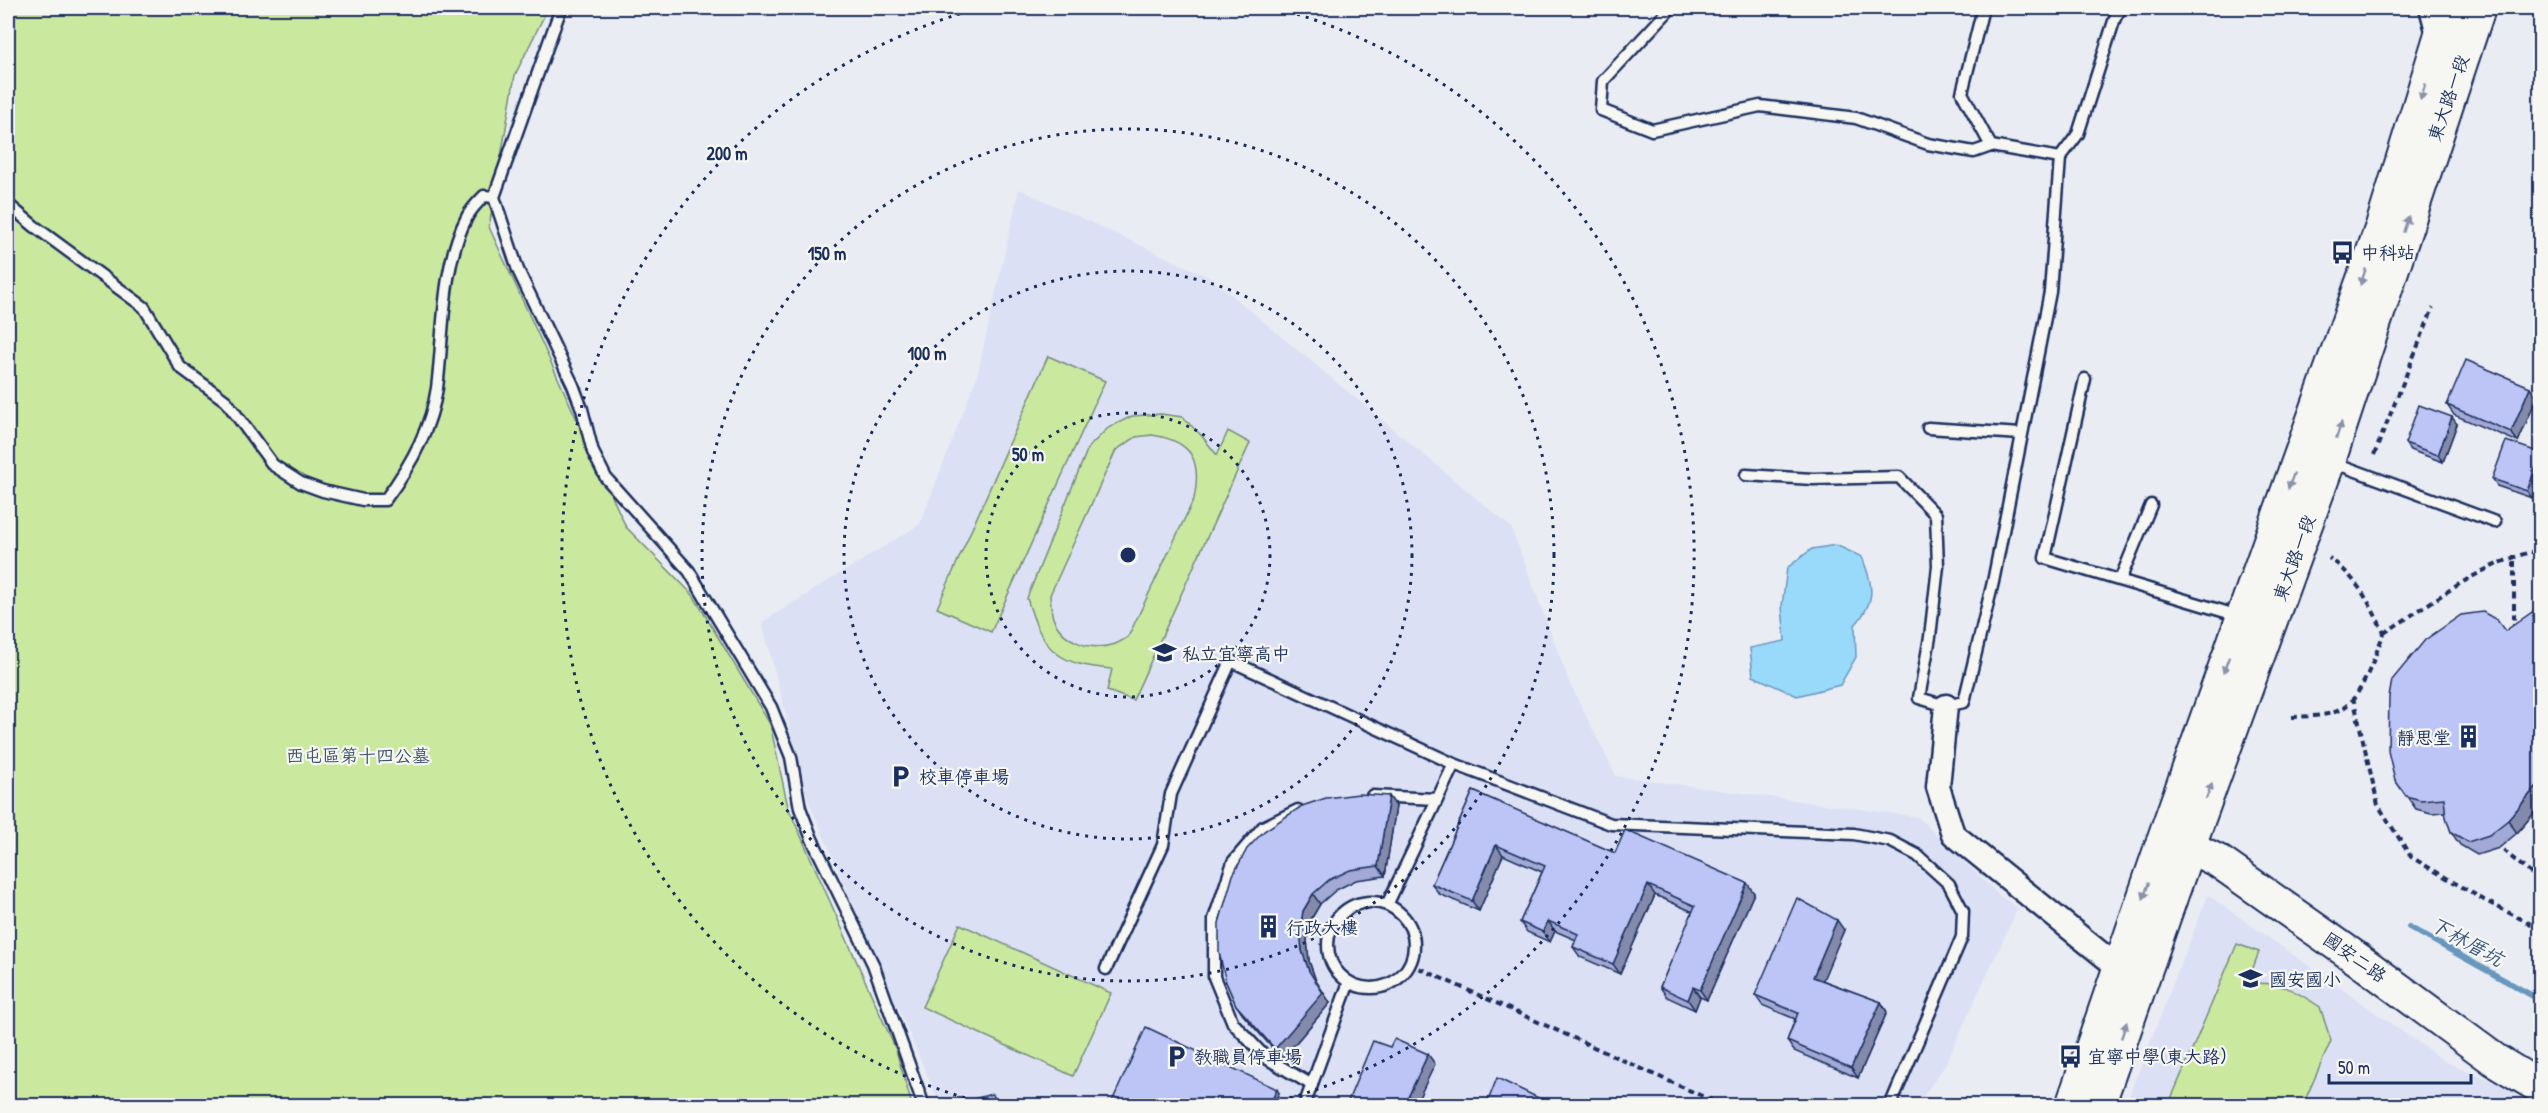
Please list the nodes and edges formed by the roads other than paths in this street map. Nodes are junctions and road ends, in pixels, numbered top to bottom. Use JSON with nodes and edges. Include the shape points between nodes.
{"nodes":[{"id":1,"x":561,"y":8,"type":"edge"},
{"id":2,"x":1671,"y":8,"type":"edge"},
{"id":3,"x":1983,"y":8,"type":"edge"},
{"id":4,"x":2121,"y":8,"type":"edge"},
{"id":5,"x":2425,"y":8,"type":"edge"},
{"id":6,"x":2449,"y":8,"type":"edge"},
{"id":7,"x":2479,"y":8,"type":"edge"},
{"id":8,"x":2436,"y":53,"type":"junction"},
{"id":9,"x":1991,"y":146,"type":"junction"},
{"id":10,"x":2060,"y":159,"type":"junction"},
{"id":11,"x":494,"y":197,"type":"junction"},
{"id":12,"x":10,"y":206,"type":"dead end"},
{"id":13,"x":2085,"y":379,"type":"dead end"},
{"id":14,"x":1928,"y":428,"type":"dead end"},
{"id":15,"x":2021,"y":434,"type":"junction"},
{"id":16,"x":2329,"y":461,"type":"junction"},
{"id":17,"x":1746,"y":475,"type":"dead end"},
{"id":18,"x":2151,"y":505,"type":"dead end"},
{"id":19,"x":2495,"y":522,"type":"dead end"},
{"id":20,"x":2120,"y":580,"type":"junction"},
{"id":21,"x":2243,"y":617,"type":"junction"},
{"id":22,"x":1946,"y":706,"type":"junction"},
{"id":23,"x":1454,"y":764,"type":"junction"},
{"id":24,"x":1356,"y":798,"type":"edge"},
{"id":25,"x":1437,"y":799,"type":"junction"},
{"id":26,"x":1313,"y":803,"type":"edge"},
{"id":27,"x":2177,"y":841,"type":"junction"},
{"id":28,"x":1387,"y":905,"type":"junction"},
{"id":29,"x":1106,"y":969,"type":"dead end"},
{"id":30,"x":2120,"y":969,"type":"junction"},
{"id":31,"x":1349,"y":982,"type":"junction"},
{"id":32,"x":1312,"y":1085,"type":"junction"},
{"id":33,"x":2541,"y":1087,"type":"edge"},
{"id":34,"x":924,"y":1106,"type":"edge"},
{"id":35,"x":1304,"y":1106,"type":"edge"},
{"id":36,"x":1890,"y":1106,"type":"edge"},
{"id":37,"x":2072,"y":1106,"type":"edge"},
{"id":38,"x":2098,"y":1106,"type":"edge"}],
"edges":[{"from":1,"to":11,"type":"lane"},
{"from":2,"to":9,"type":"lane","via":[[1603,81],[1601,110],[1652,130],[1760,106],[1856,118],[1928,144],[1974,152]]},
{"from":3,"to":9,"type":"lane","via":[[1962,93]]},
{"from":4,"to":10,"type":"lane","via":[[2078,134]]},
{"from":5,"to":8,"type":"lane"},
{"from":6,"to":8,"type":"street","name":"東大路一段"},
{"from":16,"to":7,"type":"street","name":"東大路一段","one_way":true},
{"from":8,"to":21,"type":"street","name":"東大路一段","one_way":true,"via":[[2382,226]]},
{"from":9,"to":10,"type":"lane"},
{"from":10,"to":15,"type":"lane","via":[[2050,292]]},
{"from":11,"to":12,"type":"lane","via":[[484,196],[468,214],[461,230],[444,301],[436,390],[427,424],[414,455],[385,500],[379,501],[323,491],[273,465],[226,401],[180,367],[144,307]]},
{"from":11,"to":34,"type":"lane","via":[[518,270],[573,385],[606,478],[689,572],[771,708],[791,756],[804,818],[873,964]]},
{"from":13,"to":20,"type":"lane","via":[[2044,558]]},
{"from":14,"to":15,"type":"lane"},
{"from":15,"to":22,"type":"lane","via":[[1993,582],[1964,702]]},
{"from":16,"to":19,"type":"lane"},
{"from":27,"to":16,"type":"street","name":"東大路一段","one_way":true},
{"from":17,"to":22,"type":"lane","via":[[1813,479],[1899,477],[1936,516],[1938,566],[1919,698]]},
{"from":18,"to":20,"type":"lane"},
{"from":20,"to":21,"type":"lane"},
{"from":21,"to":27,"type":"street","name":"東大路一段","one_way":true},
{"from":22,"to":30,"type":"street","via":[[1938,787],[1953,834]]},
{"from":23,"to":25,"type":"lane"},
{"from":23,"to":29,"type":"lane","via":[[1231,661],[1171,794],[1163,845]]},
{"from":23,"to":36,"type":"lane","via":[[1611,824],[1854,834],[1890,841],[1917,855],[1949,884],[1963,911],[1962,937]]},
{"from":24,"to":25,"type":"lane","via":[[1378,795]]},
{"from":25,"to":28,"type":"lane"},
{"from":26,"to":32,"type":"lane","via":[[1263,827],[1233,862],[1214,919],[1214,976],[1233,1023],[1266,1058]]},
{"from":27,"to":30,"type":"street","name":"東大路一段","one_way":true},
{"from":27,"to":33,"type":"street","name":"國安二路","via":[[2218,861],[2494,1060]]},
{"from":38,"to":27,"type":"street","name":"東大路一段","one_way":true},
{"from":28,"to":31,"type":"lane","via":[[1356,905],[1333,926],[1329,938],[1332,963]]},
{"from":28,"to":31,"type":"lane","via":[[1406,919],[1412,930],[1410,964],[1403,974],[1383,986]]},
{"from":30,"to":37,"type":"street","name":"東大路一段"},
{"from":31,"to":32,"type":"lane"},
{"from":32,"to":35,"type":"lane"}]}
